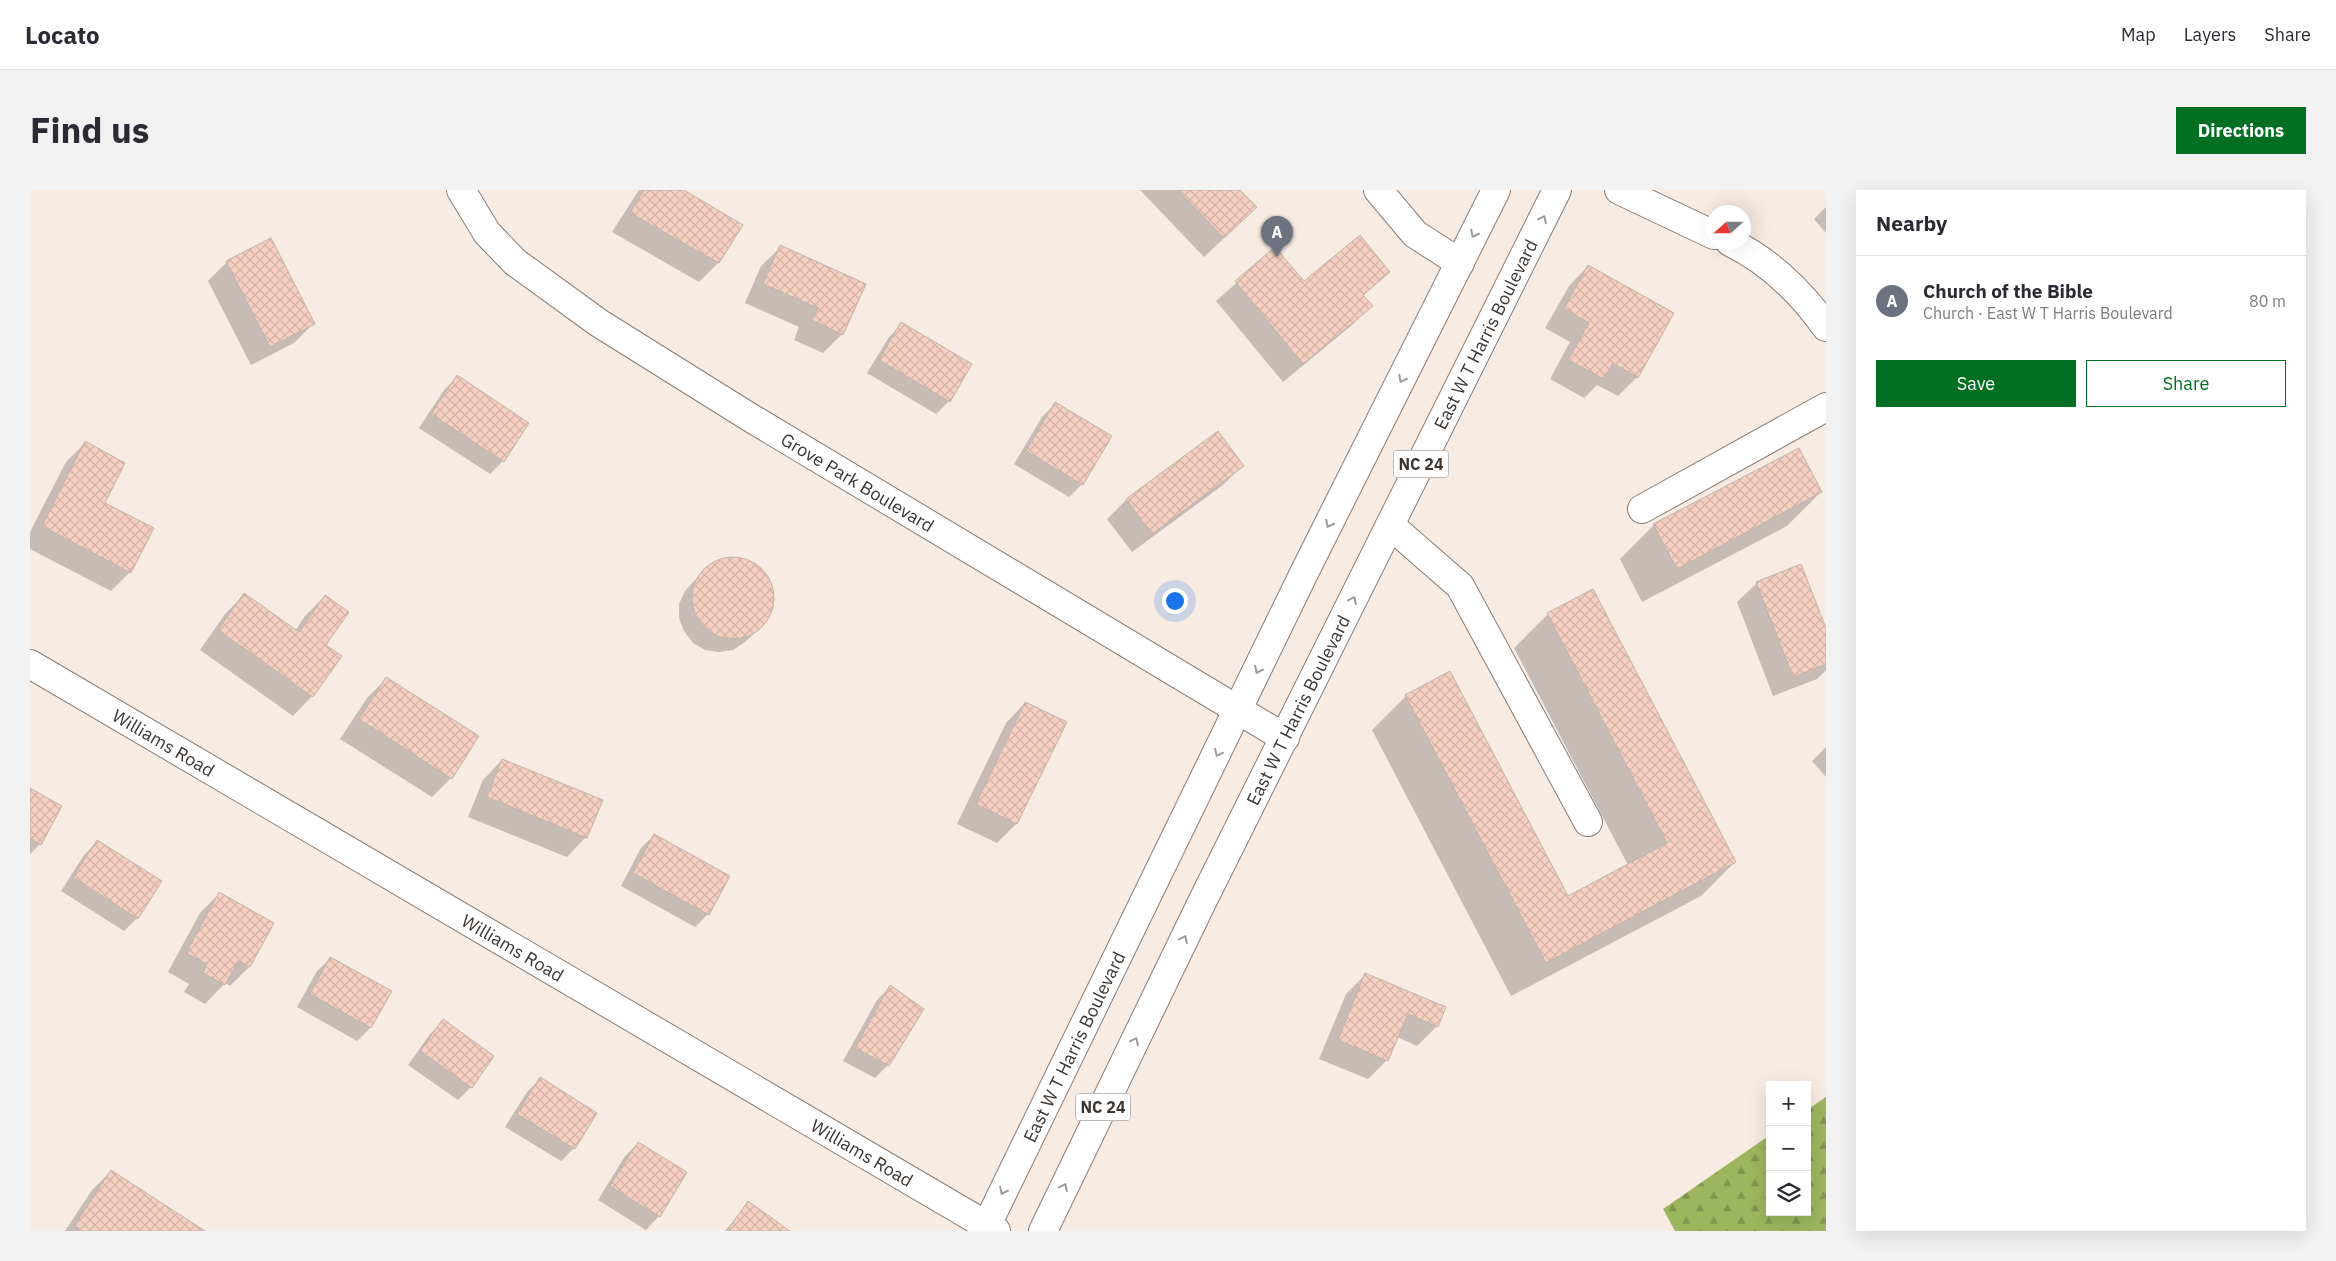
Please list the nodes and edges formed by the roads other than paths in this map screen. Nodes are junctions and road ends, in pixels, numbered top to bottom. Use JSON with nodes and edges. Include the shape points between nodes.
{"nodes":[{"id":1,"x":461,"y":190,"type":"edge"},
{"id":2,"x":1378,"y":190,"type":"edge"},
{"id":3,"x":1496,"y":190,"type":"edge"},
{"id":4,"x":1557,"y":190,"type":"edge"},
{"id":5,"x":1619,"y":190,"type":"edge"},
{"id":6,"x":1706,"y":231,"type":"edge"},
{"id":7,"x":1745,"y":250,"type":"edge"},
{"id":8,"x":1460,"y":263,"type":"junction"},
{"id":9,"x":1826,"y":327,"type":"edge"},
{"id":10,"x":1826,"y":407,"type":"edge"},
{"id":11,"x":1642,"y":509,"type":"dead end"},
{"id":12,"x":1390,"y":526,"type":"junction"},
{"id":13,"x":30,"y":664,"type":"edge"},
{"id":14,"x":1240,"y":709,"type":"junction"},
{"id":15,"x":1285,"y":738,"type":"junction"},
{"id":16,"x":1588,"y":822,"type":"dead end"},
{"id":17,"x":989,"y":1229,"type":"edge"},
{"id":18,"x":1043,"y":1231,"type":"edge"}],
"edges":[{"from":1,"to":14,"type":"street","name":"Grove Park Boulevard","via":[[487,233],[515,262],[599,323],[760,423]]},
{"from":2,"to":8,"type":"street","via":[[1415,234]]},
{"from":3,"to":8,"type":"street","name":"East W T Harris Boulevard","number":"NC 24","one_way":true},
{"from":12,"to":4,"type":"street","name":"East W T Harris Boulevard","number":"NC 24","one_way":true},
{"from":5,"to":6,"type":"street"},
{"from":7,"to":9,"type":"street","via":[[1784,278]]},
{"from":8,"to":14,"type":"street","name":"East W T Harris Boulevard","number":"NC 24","one_way":true,"via":[[1305,571]]},
{"from":10,"to":11,"type":"street"},
{"from":15,"to":12,"type":"street","name":"East W T Harris Boulevard","number":"NC 24","one_way":true},
{"from":12,"to":16,"type":"street","via":[[1460,586]]},
{"from":13,"to":17,"type":"street","name":"Williams Road"},
{"from":14,"to":15,"type":"street","name":"Grove Park Boulevard"},
{"from":14,"to":17,"type":"street","name":"East W T Harris Boulevard","number":"NC 24","one_way":true,"via":[[1085,1021]]},
{"from":18,"to":15,"type":"street","name":"East W T Harris Boulevard","number":"NC 24","one_way":true}]}
